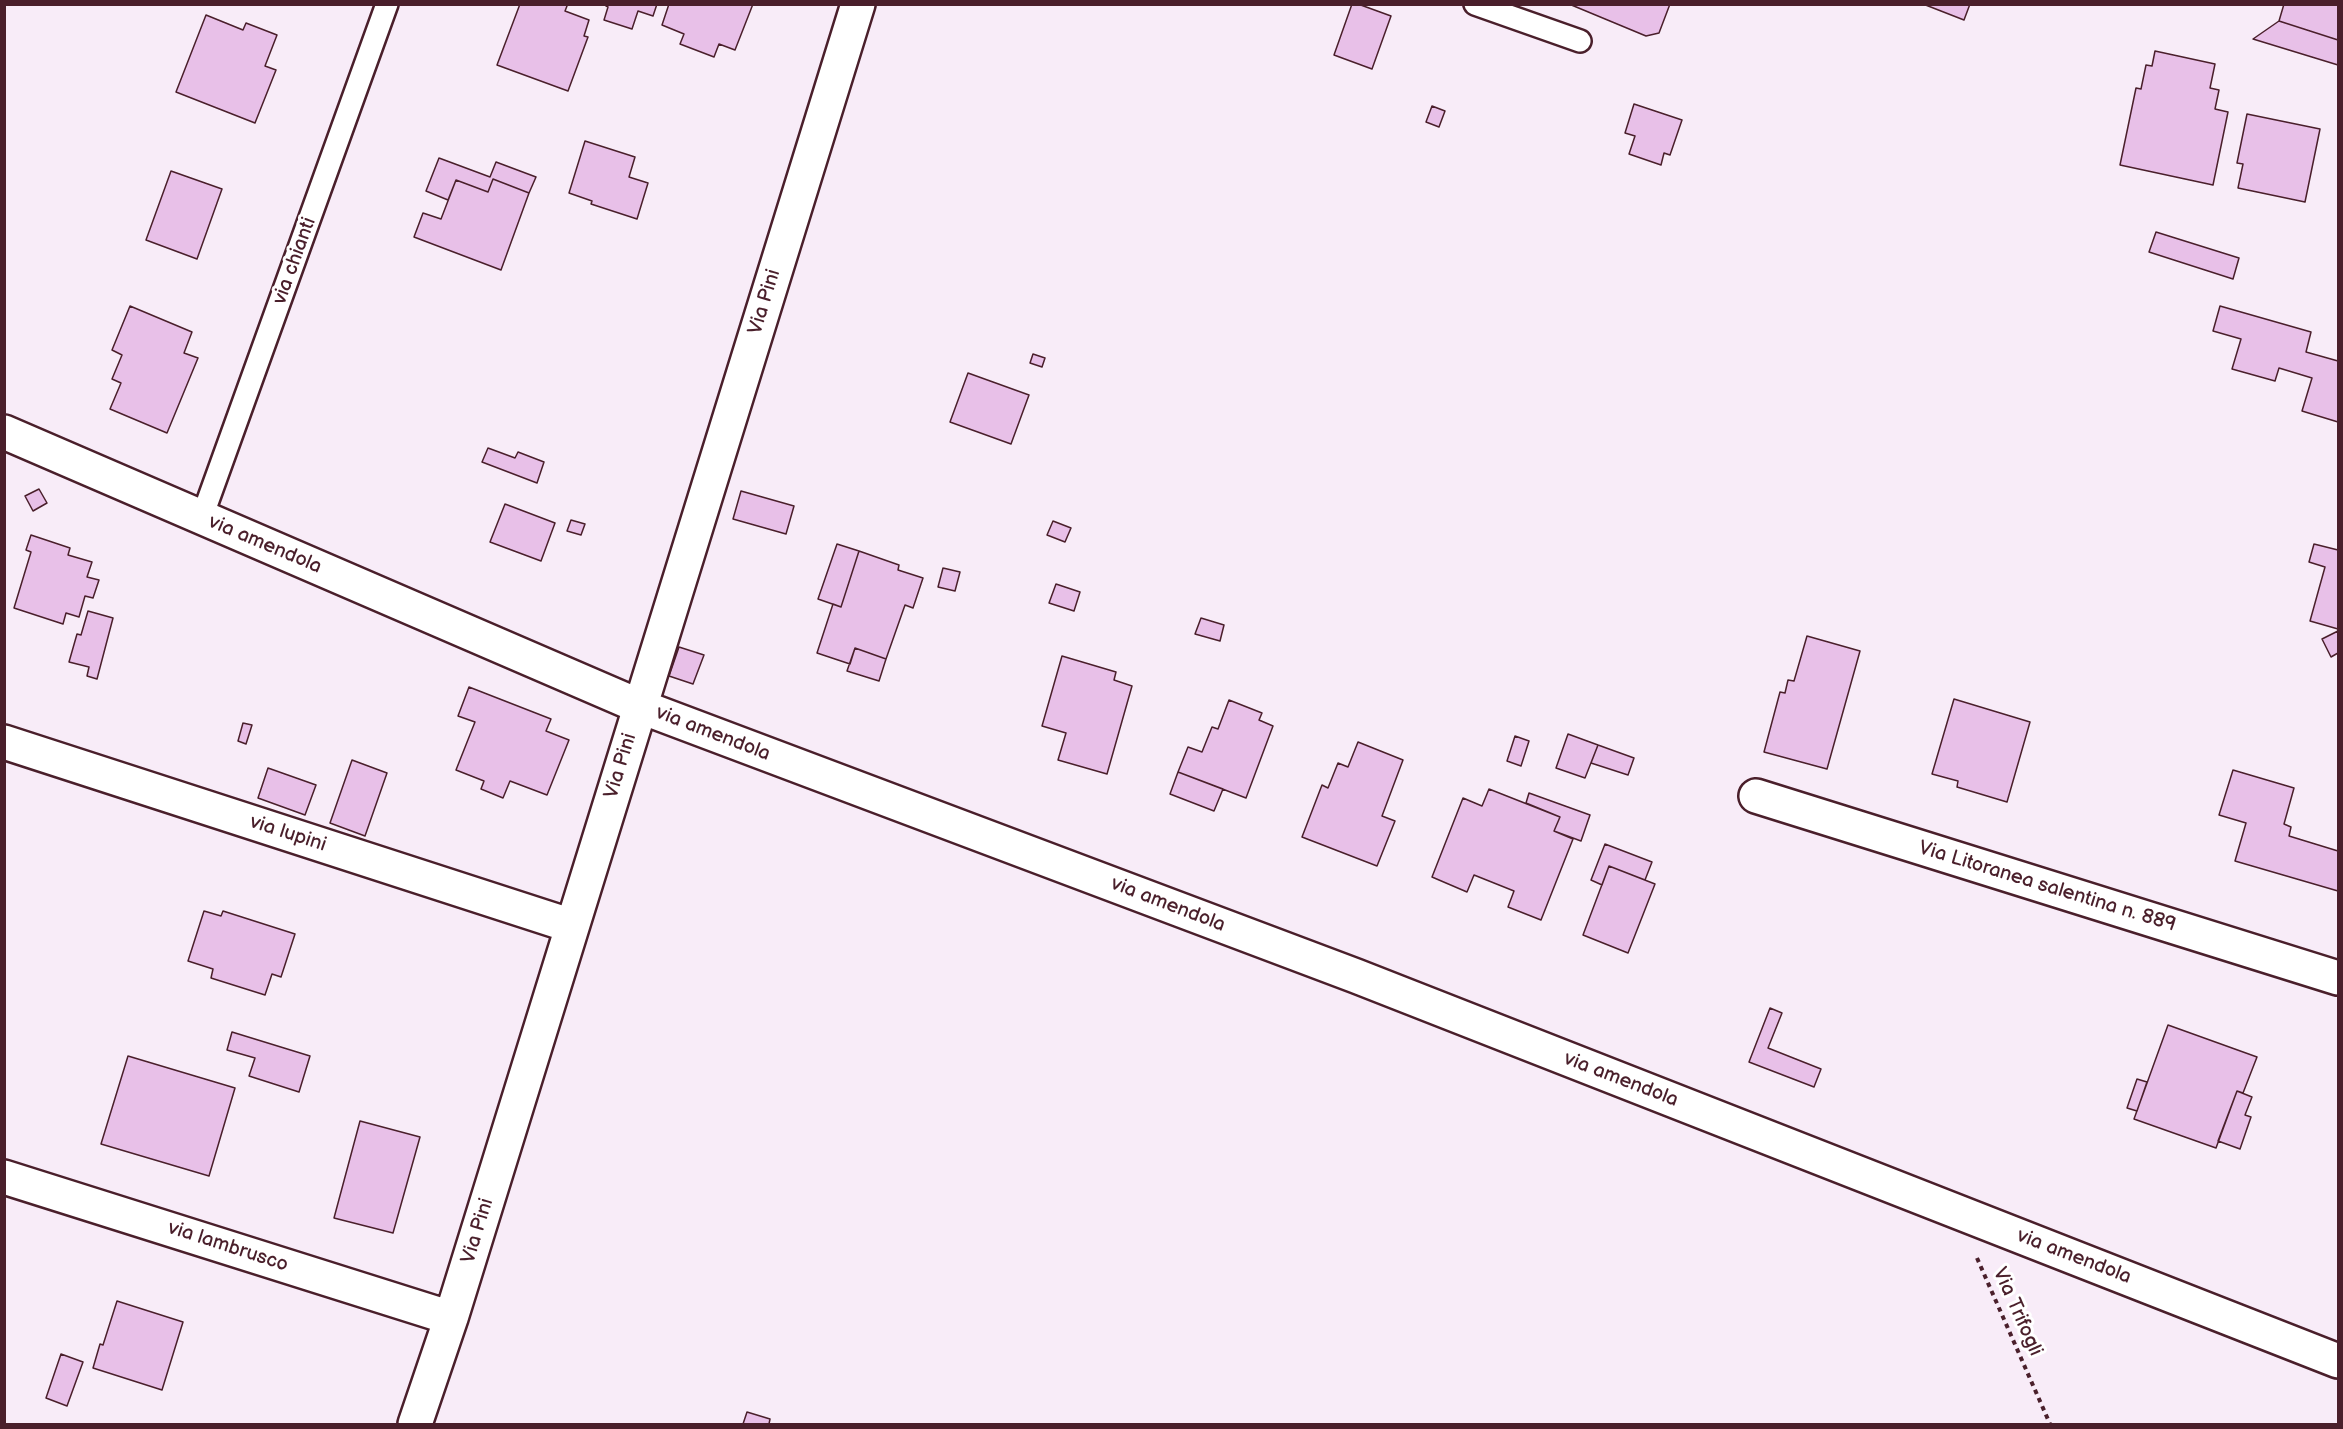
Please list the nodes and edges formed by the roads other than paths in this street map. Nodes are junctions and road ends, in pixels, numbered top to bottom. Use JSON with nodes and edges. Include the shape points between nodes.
{"nodes":[{"id":1,"x":387,"y":4,"type":"edge"},
{"id":2,"x":858,"y":4,"type":"edge"},
{"id":3,"x":1475,"y":4,"type":"edge"},
{"id":4,"x":1580,"y":41,"type":"dead end"},
{"id":5,"x":4,"y":432,"type":"edge"},
{"id":6,"x":202,"y":517,"type":"junction"},
{"id":7,"x":639,"y":706,"type":"junction"},
{"id":8,"x":4,"y":742,"type":"edge"},
{"id":9,"x":1756,"y":796,"type":"dead end"},
{"id":10,"x":572,"y":926,"type":"junction"},
{"id":11,"x":2338,"y":978,"type":"edge"},
{"id":12,"x":4,"y":1177,"type":"edge"},
{"id":13,"x":451,"y":1318,"type":"junction"},
{"id":14,"x":2338,"y":1361,"type":"edge"},
{"id":15,"x":416,"y":1425,"type":"edge"}],
"edges":[{"from":1,"to":6,"type":"lane","name":"via chianti"},
{"from":2,"to":7,"type":"street","name":"Via Pini"},
{"from":3,"to":4,"type":"lane"},
{"from":5,"to":6,"type":"street","name":"via amendola"},
{"from":6,"to":7,"type":"street","name":"via amendola"},
{"from":7,"to":10,"type":"street","name":"Via Pini"},
{"from":7,"to":14,"type":"street","name":"via amendola","via":[[1356,976]]},
{"from":8,"to":10,"type":"street","name":"via lupini"},
{"from":9,"to":11,"type":"street","name":"Via Litoranea salentina n. 889"},
{"from":10,"to":13,"type":"street","name":"Via Pini"},
{"from":12,"to":13,"type":"street","name":"via lambrusco"},
{"from":13,"to":15,"type":"street","name":"Via Pini"}]}
